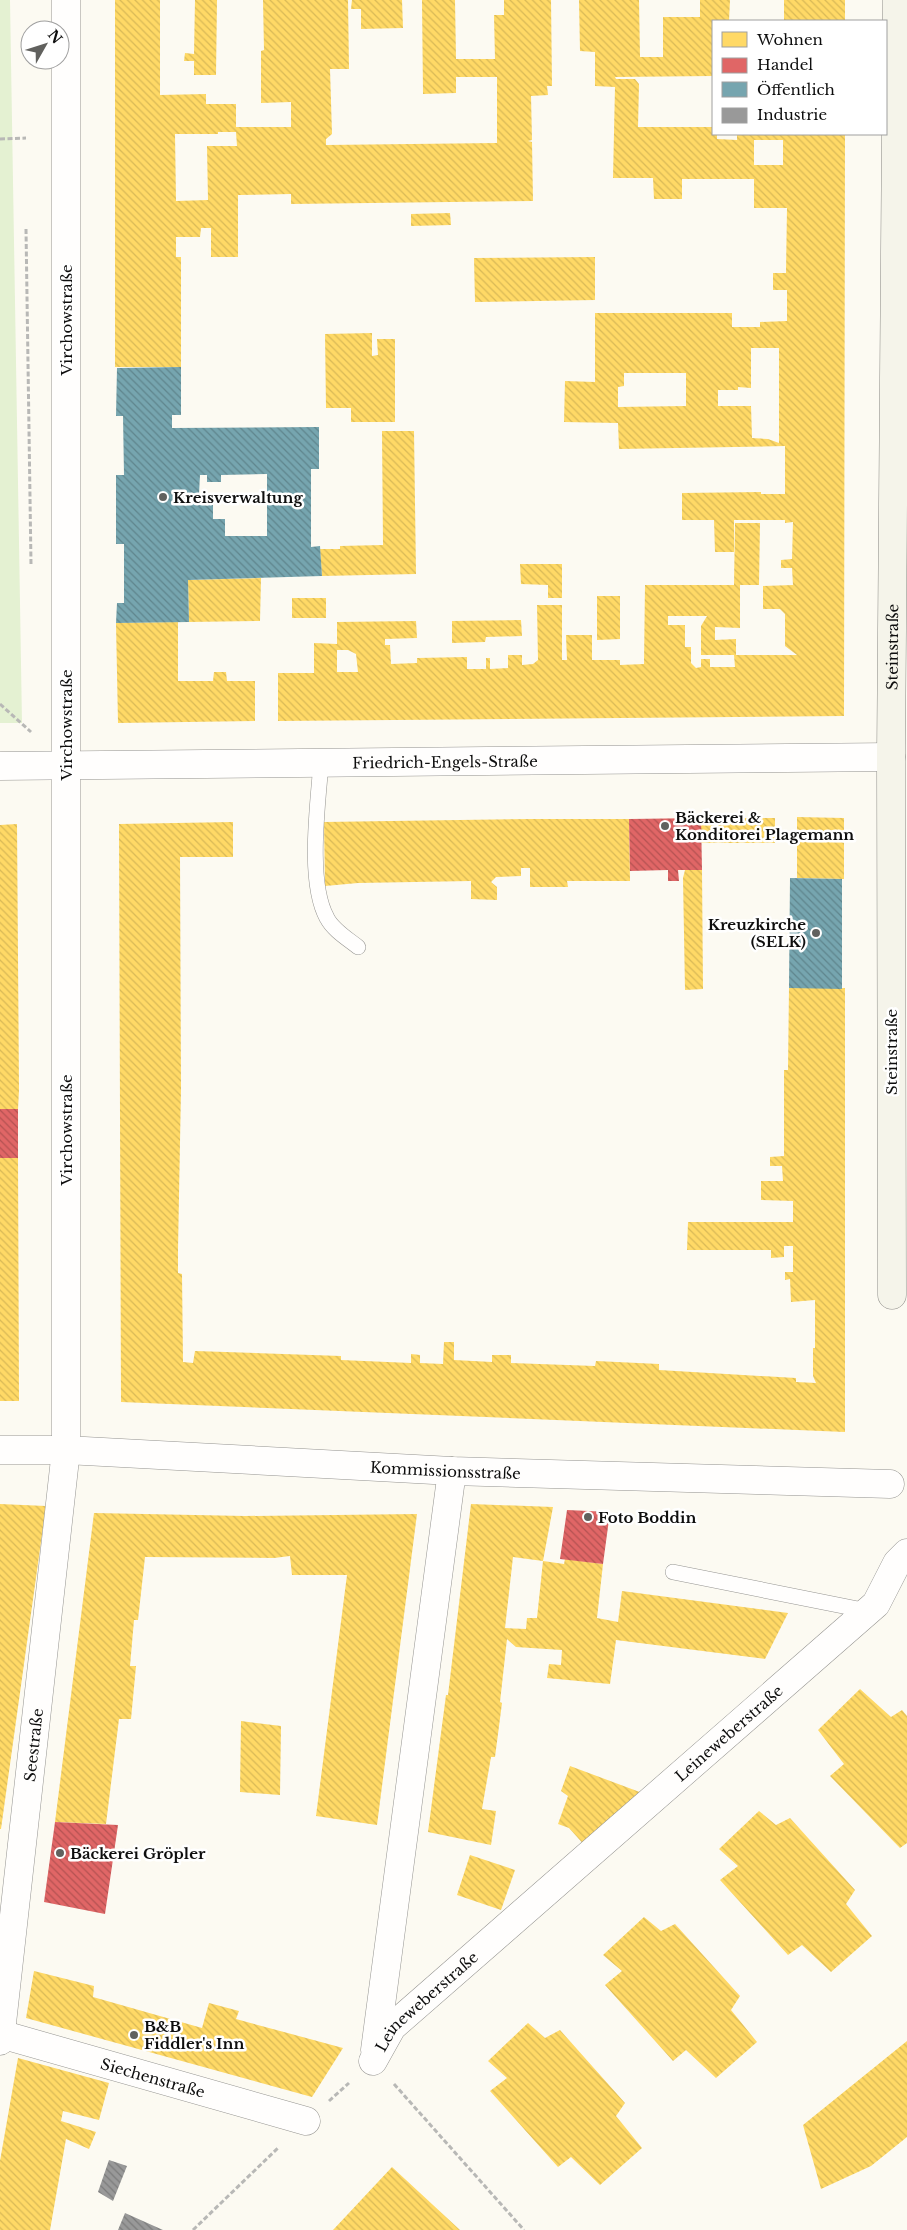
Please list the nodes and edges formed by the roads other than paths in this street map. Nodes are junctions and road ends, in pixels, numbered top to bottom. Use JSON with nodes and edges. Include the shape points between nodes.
{"nodes":[{"id":1,"x":66,"y":0,"type":"edge"},
{"id":2,"x":897,"y":0,"type":"edge"},
{"id":3,"x":890,"y":757,"type":"junction"},
{"id":4,"x":322,"y":762,"type":"junction"},
{"id":5,"x":0,"y":766,"type":"edge"},
{"id":6,"x":66,"y":766,"type":"junction"},
{"id":7,"x":358,"y":947,"type":"dead end"},
{"id":8,"x":892,"y":1295,"type":"dead end"},
{"id":9,"x":0,"y":1450,"type":"edge"},
{"id":10,"x":66,"y":1450,"type":"junction"},
{"id":11,"x":452,"y":1471,"type":"junction"},
{"id":12,"x":890,"y":1484,"type":"dead end"},
{"id":13,"x":902,"y":1558,"type":"edge"},
{"id":14,"x":673,"y":1572,"type":"dead end"},
{"id":15,"x":868,"y":1611,"type":"junction"},
{"id":16,"x":0,"y":2036,"type":"edge"},
{"id":17,"x":306,"y":2121,"type":"dead end"}],
"edges":[{"from":1,"to":6,"type":"street","name":"Virchowstraße"},
{"from":2,"to":3,"type":"main road","name":"Steinstraße"},
{"from":3,"to":4,"type":"street","name":"Friedrich-Engels-Straße"},
{"from":3,"to":8,"type":"main road","name":"Steinstraße"},
{"from":4,"to":6,"type":"street","name":"Friedrich-Engels-Straße"},
{"from":4,"to":7,"type":"lane","via":[[317,815],[318,896],[328,920]]},
{"from":5,"to":6,"type":"street","name":"Friedrich-Engels-Straße"},
{"from":6,"to":10,"type":"street","name":"Virchowstraße"},
{"from":9,"to":10,"type":"street","name":"Kommissionsstraße"},
{"from":10,"to":11,"type":"street","name":"Kommissionsstraße"},
{"from":10,"to":16,"type":"street","name":"Seestraße"},
{"from":11,"to":12,"type":"street","name":"Kommissionsstraße"},
{"from":11,"to":15,"type":"street","name":"Leineweberstraße","via":[[373,2061],[392,2028]]},
{"from":13,"to":15,"type":"street","name":"Leineweberstraße","via":[[876,1604]]},
{"from":14,"to":15,"type":"lane"},
{"from":16,"to":17,"type":"street","name":"Siechenstraße"}]}
